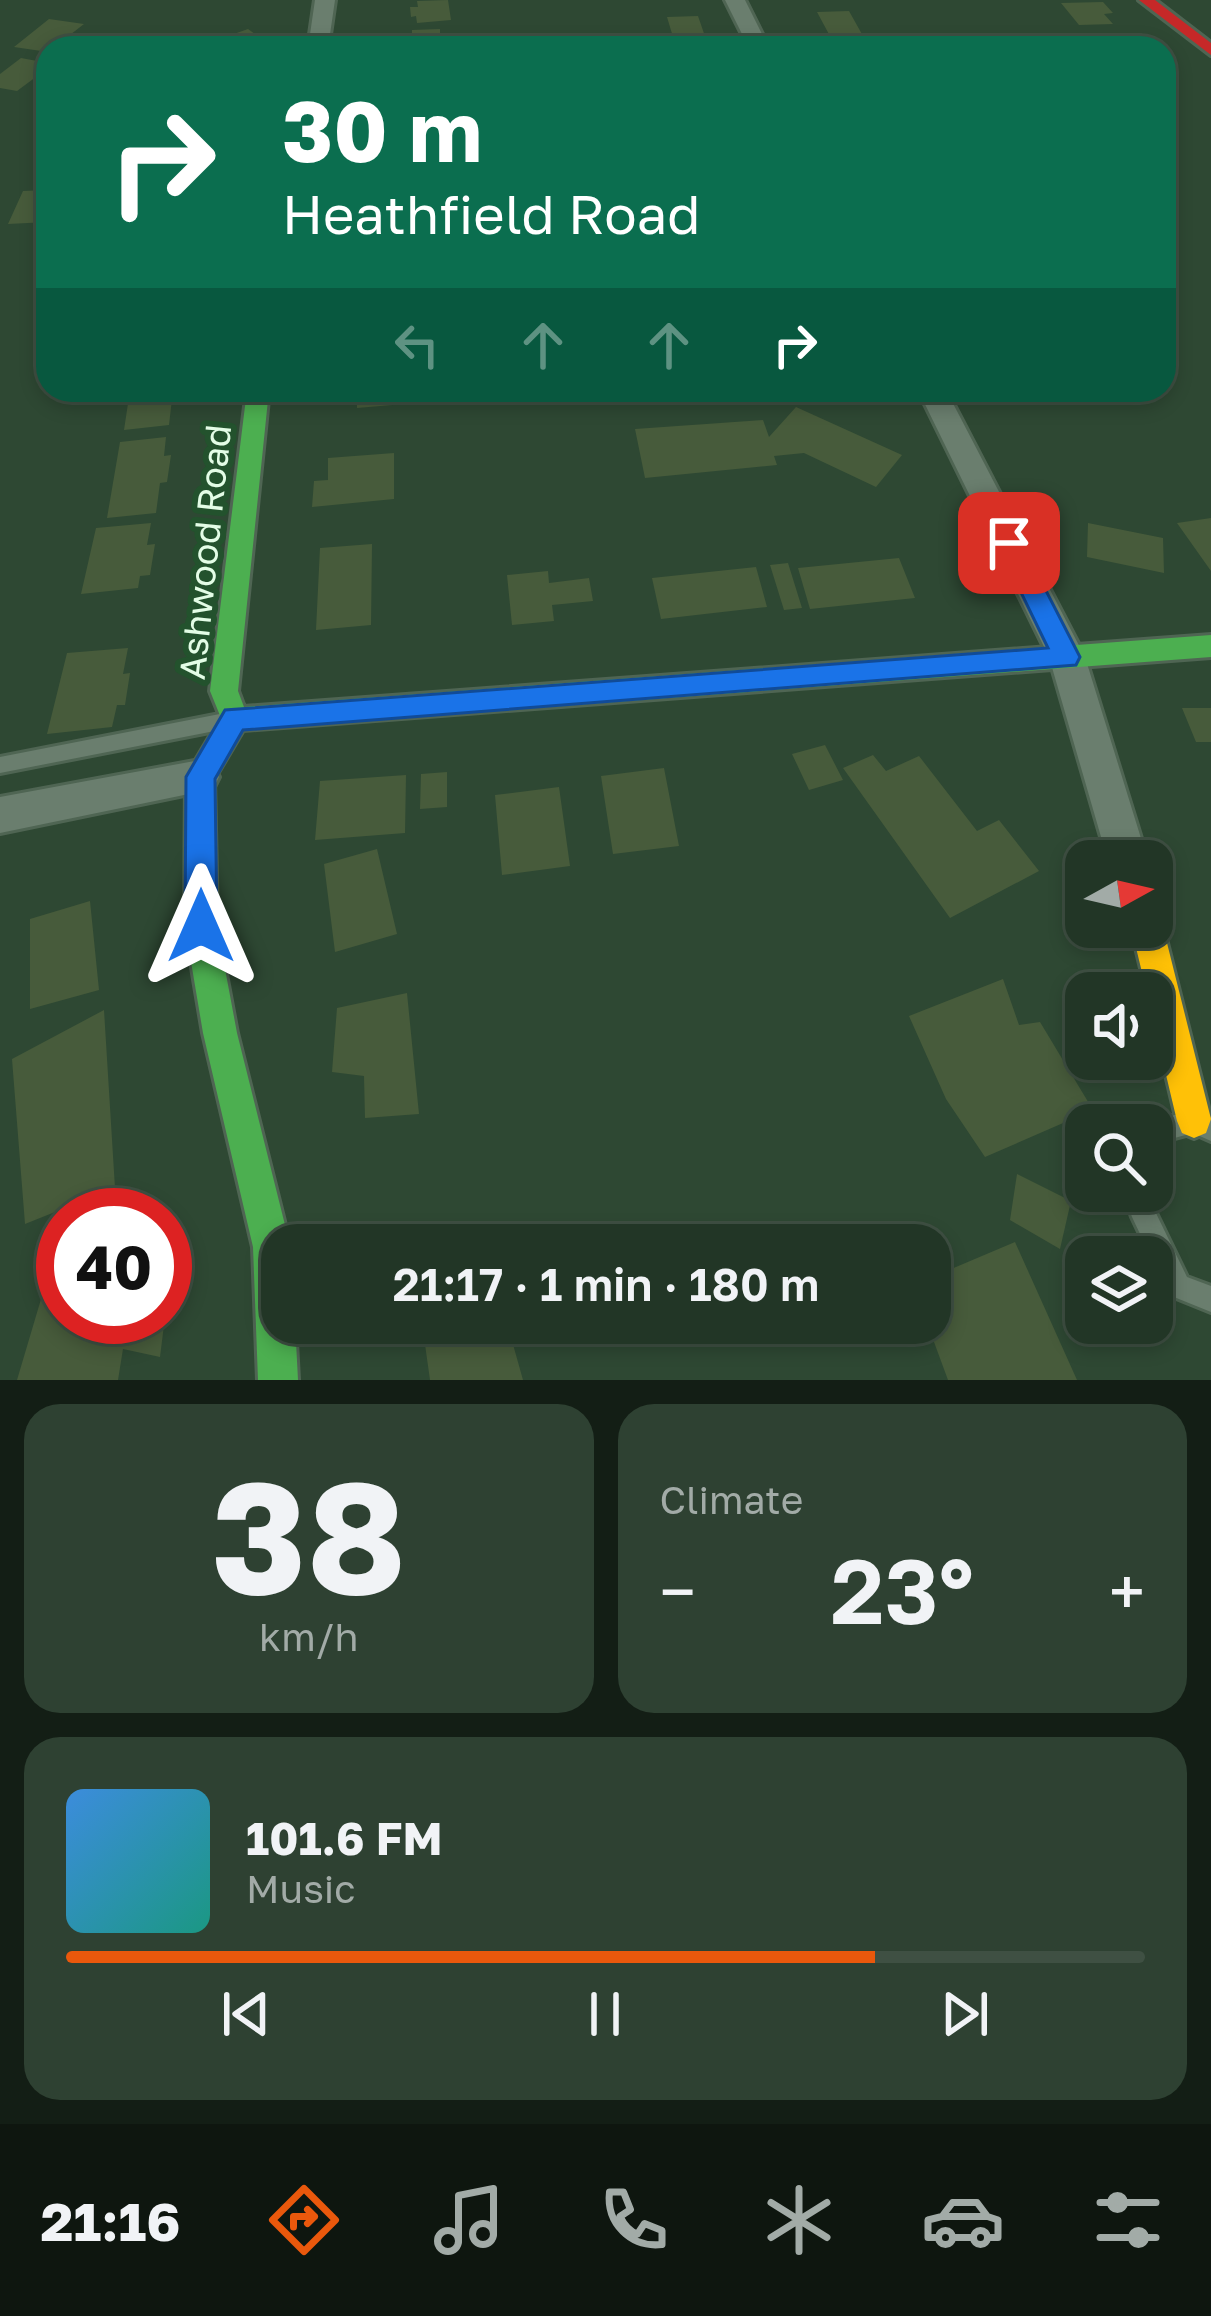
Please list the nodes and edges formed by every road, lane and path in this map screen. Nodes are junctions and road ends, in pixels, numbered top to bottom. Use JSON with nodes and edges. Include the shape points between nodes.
{"nodes":[{"id":1,"x":326,"y":0,"type":"edge"},
{"id":2,"x":735,"y":0,"type":"edge"},
{"id":3,"x":1146,"y":0,"type":"edge"},
{"id":4,"x":320,"y":36,"type":"edge"},
{"id":5,"x":753,"y":36,"type":"edge"},
{"id":6,"x":1211,"y":50,"type":"edge"},
{"id":7,"x":257,"y":402,"type":"edge"},
{"id":8,"x":938,"y":402,"type":"edge"},
{"id":9,"x":1211,"y":646,"type":"edge"},
{"id":10,"x":1066,"y":657,"type":"junction"},
{"id":11,"x":235,"y":719,"type":"junction"},
{"id":12,"x":0,"y":765,"type":"edge"},
{"id":13,"x":200,"y":777,"type":"junction"},
{"id":14,"x":0,"y":815,"type":"edge"},
{"id":15,"x":1122,"y":840,"type":"edge"},
{"id":16,"x":1153,"y":948,"type":"edge"},
{"id":17,"x":1203,"y":1125,"type":"edge"},
{"id":18,"x":1173,"y":1129,"type":"edge"},
{"id":19,"x":1143,"y":1212,"type":"edge"},
{"id":20,"x":1211,"y":1299,"type":"edge"},
{"id":21,"x":278,"y":1380,"type":"edge"}],
"edges":[{"from":1,"to":4,"type":"street"},
{"from":2,"to":5,"type":"street"},
{"from":3,"to":6,"type":"street"},
{"from":7,"to":11,"type":"street","name":"Ashwood Road","via":[[224,691]]},
{"from":8,"to":10,"type":"street"},
{"from":9,"to":10,"type":"street"},
{"from":10,"to":11,"type":"street"},
{"from":10,"to":15,"type":"street"},
{"from":11,"to":12,"type":"lane"},
{"from":11,"to":13,"type":"street"},
{"from":13,"to":14,"type":"street"},
{"from":13,"to":21,"type":"street","via":[[201,926],[272,1247]]},
{"from":16,"to":17,"type":"street"},
{"from":17,"to":18,"type":"lane"},
{"from":19,"to":20,"type":"lane","via":[[1178,1286]]}]}
